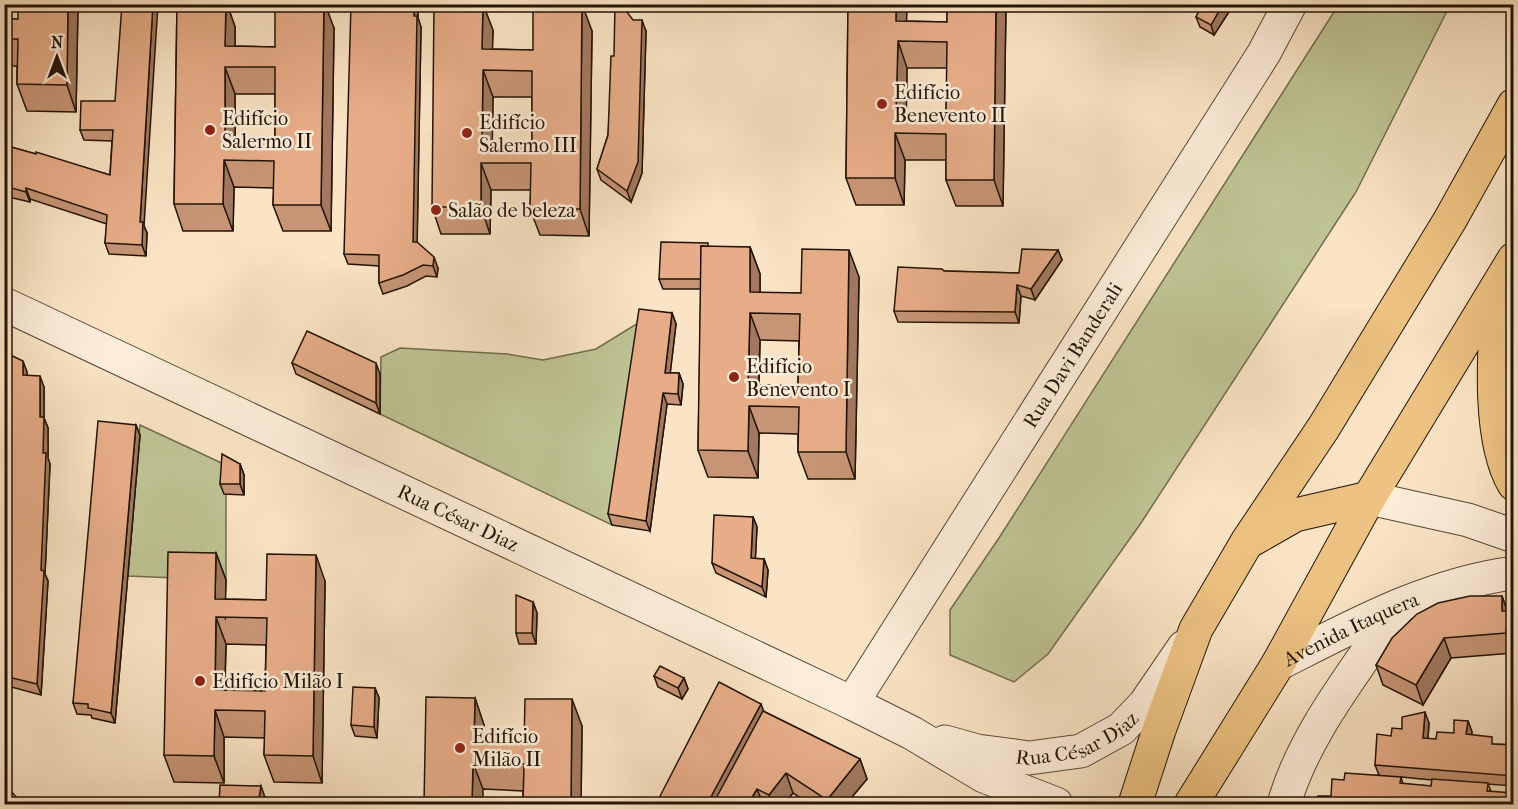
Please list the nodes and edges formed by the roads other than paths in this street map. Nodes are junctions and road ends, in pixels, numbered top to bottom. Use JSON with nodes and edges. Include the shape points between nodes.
{"nodes":[{"id":1,"x":1290,"y":4,"type":"edge"},
{"id":2,"x":1514,"y":105,"type":"edge"},
{"id":3,"x":1506,"y":272,"type":"edge"},
{"id":4,"x":4,"y":304,"type":"edge"},
{"id":5,"x":1514,"y":484,"type":"edge"},
{"id":6,"x":1369,"y":498,"type":"junction"},
{"id":7,"x":1514,"y":536,"type":"edge"},
{"id":8,"x":1247,"y":542,"type":"junction"},
{"id":9,"x":1514,"y":573,"type":"edge"},
{"id":10,"x":1399,"y":606,"type":"junction"},
{"id":11,"x":1196,"y":629,"type":"junction"},
{"id":12,"x":1278,"y":664,"type":"junction"},
{"id":13,"x":852,"y":703,"type":"junction"},
{"id":14,"x":912,"y":733,"type":"junction"},
{"id":15,"x":1056,"y":804,"type":"edge"},
{"id":16,"x":1135,"y":804,"type":"edge"},
{"id":17,"x":1191,"y":804,"type":"edge"},
{"id":18,"x":1284,"y":804,"type":"edge"}],
"edges":[{"from":1,"to":13,"type":"street","name":"Rua Davi Banderali","via":[[1258,63]]},
{"from":2,"to":8,"type":"main road","via":[[1450,220],[1324,427]]},
{"from":3,"to":5,"type":"main road","via":[[1495,396],[1498,437]]},
{"from":3,"to":6,"type":"main road"},
{"from":4,"to":13,"type":"street","name":"Rua César Diaz"},
{"from":6,"to":7,"type":"street","via":[[1468,520]]},
{"from":6,"to":8,"type":"main road","via":[[1295,515]]},
{"from":6,"to":12,"type":"main road"},
{"from":8,"to":11,"type":"main road"},
{"from":9,"to":10,"type":"street","name":"Avenida Itaquera","via":[[1441,589]]},
{"from":10,"to":12,"type":"street","name":"Avenida Itaquera"},
{"from":10,"to":18,"type":"street","via":[[1312,739]]},
{"from":11,"to":14,"type":"street","name":"Rua César Diaz","via":[[1144,704],[1121,729],[1081,752],[1029,758],[977,751]]},
{"from":11,"to":16,"type":"main road"},
{"from":12,"to":17,"type":"main road","name":"Avenida Itaquera"},
{"from":13,"to":14,"type":"street","name":"Rua César Diaz"},
{"from":14,"to":15,"type":"street","name":"Rua César Diaz","via":[[984,777]]}]}
